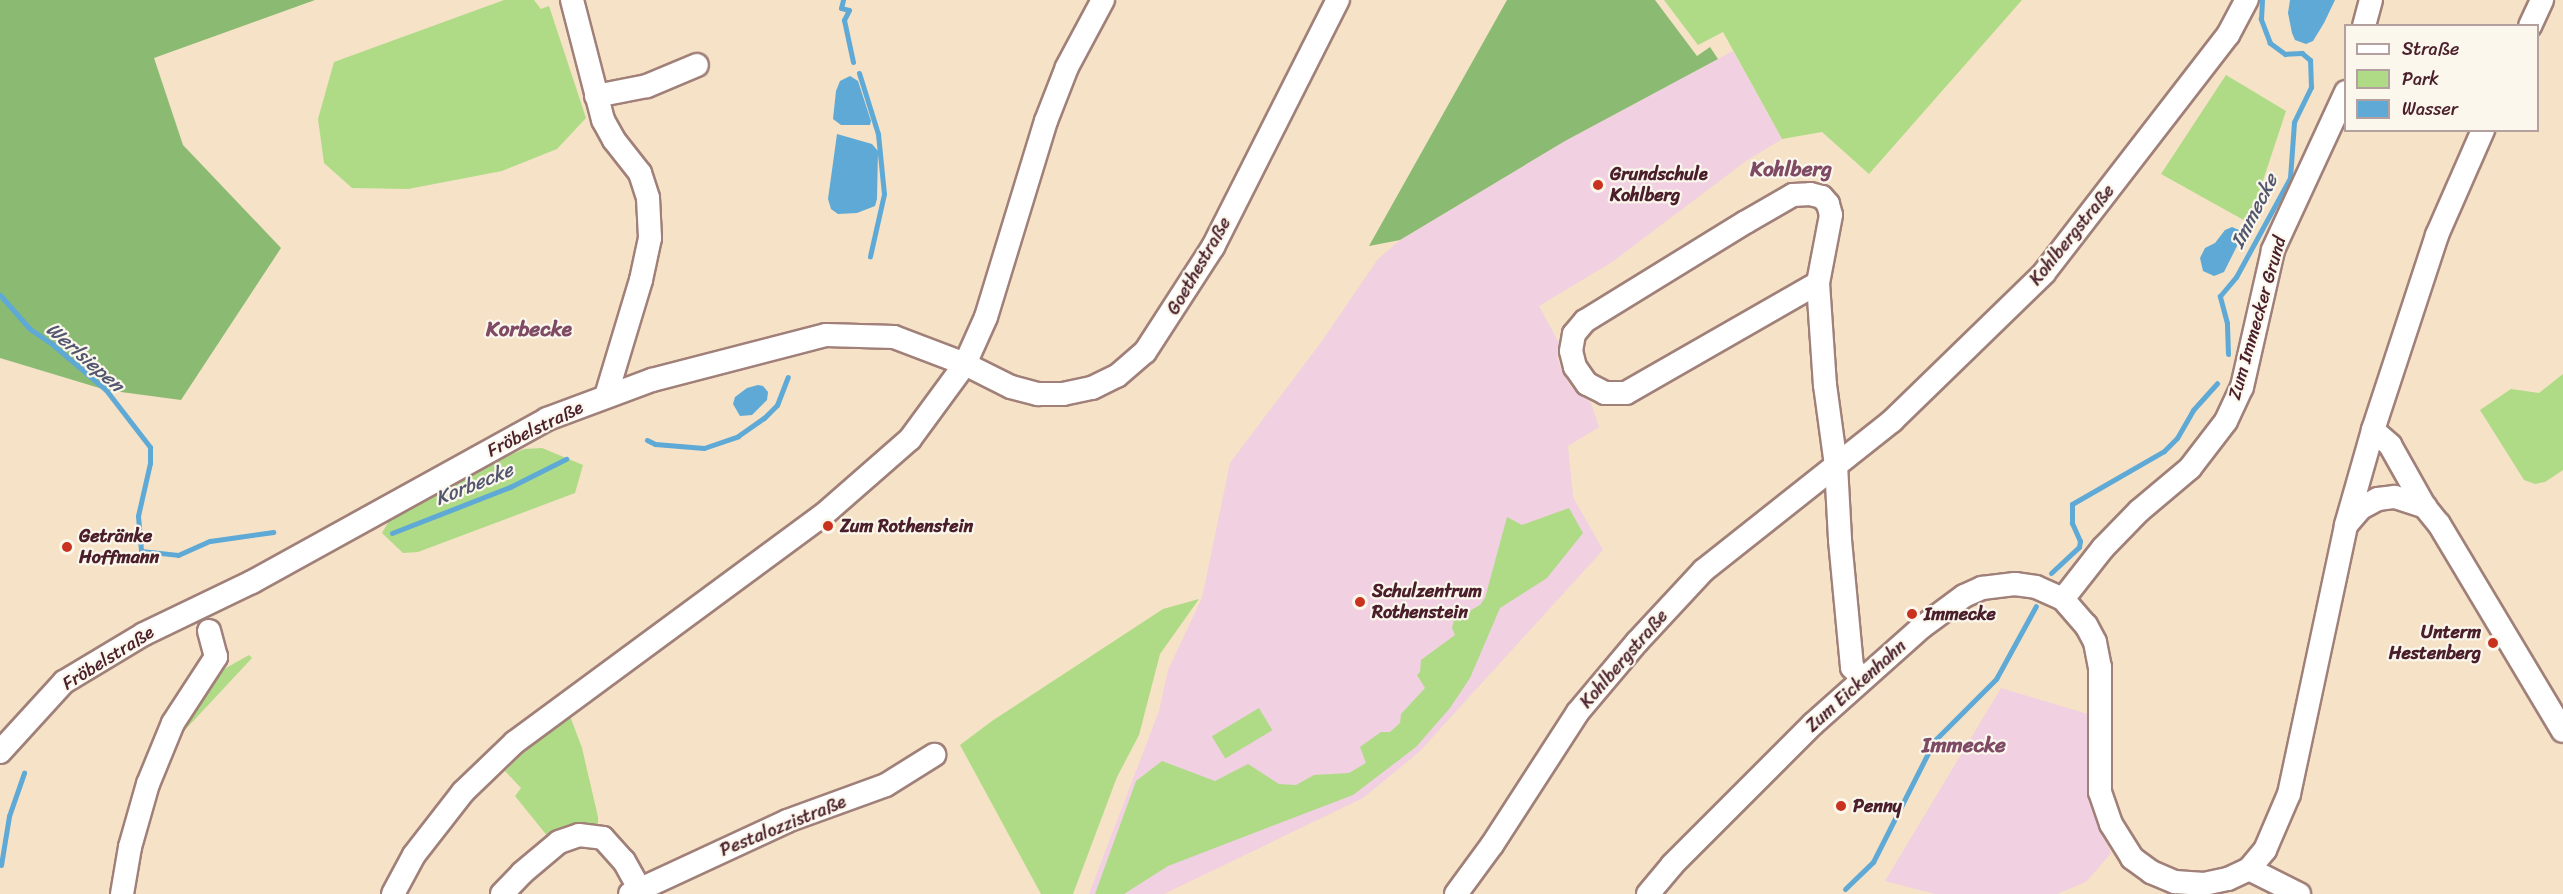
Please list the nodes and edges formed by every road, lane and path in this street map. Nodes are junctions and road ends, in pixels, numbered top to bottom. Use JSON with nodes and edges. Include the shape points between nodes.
{"nodes":[{"id":1,"x":572,"y":0,"type":"edge"},
{"id":2,"x":1103,"y":0,"type":"edge"},
{"id":3,"x":1338,"y":0,"type":"edge"},
{"id":4,"x":2247,"y":0,"type":"edge"},
{"id":5,"x":2371,"y":0,"type":"edge"},
{"id":6,"x":2542,"y":0,"type":"edge"},
{"id":7,"x":2365,"y":24,"type":"edge"},
{"id":8,"x":2531,"y":24,"type":"edge"},
{"id":9,"x":698,"y":65,"type":"dead end"},
{"id":10,"x":597,"y":96,"type":"junction"},
{"id":11,"x":2344,"y":96,"type":"edge"},
{"id":12,"x":2481,"y":132,"type":"edge"},
{"id":13,"x":1818,"y":283,"type":"junction"},
{"id":14,"x":965,"y":364,"type":"junction"},
{"id":15,"x":606,"y":396,"type":"junction"},
{"id":16,"x":2373,"y":430,"type":"junction"},
{"id":17,"x":1836,"y":465,"type":"junction"},
{"id":18,"x":2425,"y":507,"type":"junction"},
{"id":19,"x":2346,"y":525,"type":"junction"},
{"id":20,"x":2063,"y":599,"type":"junction"},
{"id":21,"x":209,"y":631,"type":"dead end"},
{"id":22,"x":1862,"y":680,"type":"junction"},
{"id":23,"x":2563,"y":731,"type":"edge"},
{"id":24,"x":0,"y":752,"type":"edge"},
{"id":25,"x":934,"y":755,"type":"dead end"},
{"id":26,"x":2249,"y":869,"type":"junction"},
{"id":27,"x":635,"y":891,"type":"edge"},
{"id":28,"x":122,"y":894,"type":"edge"},
{"id":29,"x":393,"y":894,"type":"edge"},
{"id":30,"x":502,"y":894,"type":"edge"},
{"id":31,"x":1456,"y":894,"type":"edge"},
{"id":32,"x":1648,"y":894,"type":"edge"},
{"id":33,"x":2299,"y":894,"type":"edge"}],
"edges":[{"from":1,"to":10,"type":"street"},
{"from":2,"to":14,"type":"street","via":[[1067,67],[1046,121],[986,317]]},
{"from":3,"to":14,"type":"street","name":"Goethestraße","via":[[1213,247],[1145,352],[1117,376],[1092,388],[1063,394],[1038,394],[1011,387]]},
{"from":4,"to":17,"type":"street","name":"Kohlbergstraße","via":[[2228,35],[2044,273],[1892,421]]},
{"from":5,"to":7,"type":"street"},
{"from":6,"to":8,"type":"street"},
{"from":9,"to":10,"type":"street","via":[[647,86]]},
{"from":10,"to":15,"type":"street","via":[[603,120],[614,140],[640,173],[648,198],[650,238]]},
{"from":11,"to":20,"type":"street","name":"Zum Immecker Grund","via":[[2272,250],[2242,387],[2226,421],[2190,468],[2103,548]]},
{"from":12,"to":16,"type":"street","via":[[2437,235]]},
{"from":13,"to":13,"type":"street","via":[[1831,215],[1828,204],[1822,197],[1793,195],[1585,321],[1574,334],[1570,351],[1587,384],[1605,393],[1626,393]]},
{"from":13,"to":17,"type":"street","via":[[1825,385]]},
{"from":14,"to":15,"type":"street","name":"Fröbelstraße","via":[[894,337],[826,335],[652,380]]},
{"from":14,"to":29,"type":"street","via":[[910,439],[866,480],[514,742],[464,792],[414,855]]},
{"from":15,"to":24,"type":"street","name":"Fröbelstraße","via":[[547,419],[252,582],[144,634],[64,682]]},
{"from":16,"to":18,"type":"street","via":[[2390,445]]},
{"from":16,"to":19,"type":"street"},
{"from":17,"to":22,"type":"street","via":[[1852,668]]},
{"from":17,"to":31,"type":"street","name":"Kohlbergstraße","via":[[1704,570],[1636,642],[1578,712]]},
{"from":18,"to":19,"type":"street","via":[[2395,497],[2378,499],[2361,508]]},
{"from":18,"to":23,"type":"street","via":[[2439,524]]},
{"from":19,"to":26,"type":"street","via":[[2289,794],[2265,850]]},
{"from":20,"to":22,"type":"street","name":"Zum Eickenhahn","via":[[2036,587],[2015,584],[1982,588],[1938,614]]},
{"from":20,"to":26,"type":"street","name":"Zum Eickenhahn","via":[[2095,642],[2100,667],[2100,792],[2120,841],[2132,858],[2175,882],[2204,884]]},
{"from":21,"to":28,"type":"street","via":[[216,657],[173,723],[148,784],[130,847]]},
{"from":22,"to":32,"type":"street","name":"Zum Eickenhahn","via":[[1722,814]]},
{"from":25,"to":27,"type":"street","name":"Pestalozzistraße","via":[[886,785],[787,821]]},
{"from":26,"to":33,"type":"street"},
{"from":27,"to":30,"type":"street","via":[[624,861],[603,838],[579,835],[560,842]]}]}
